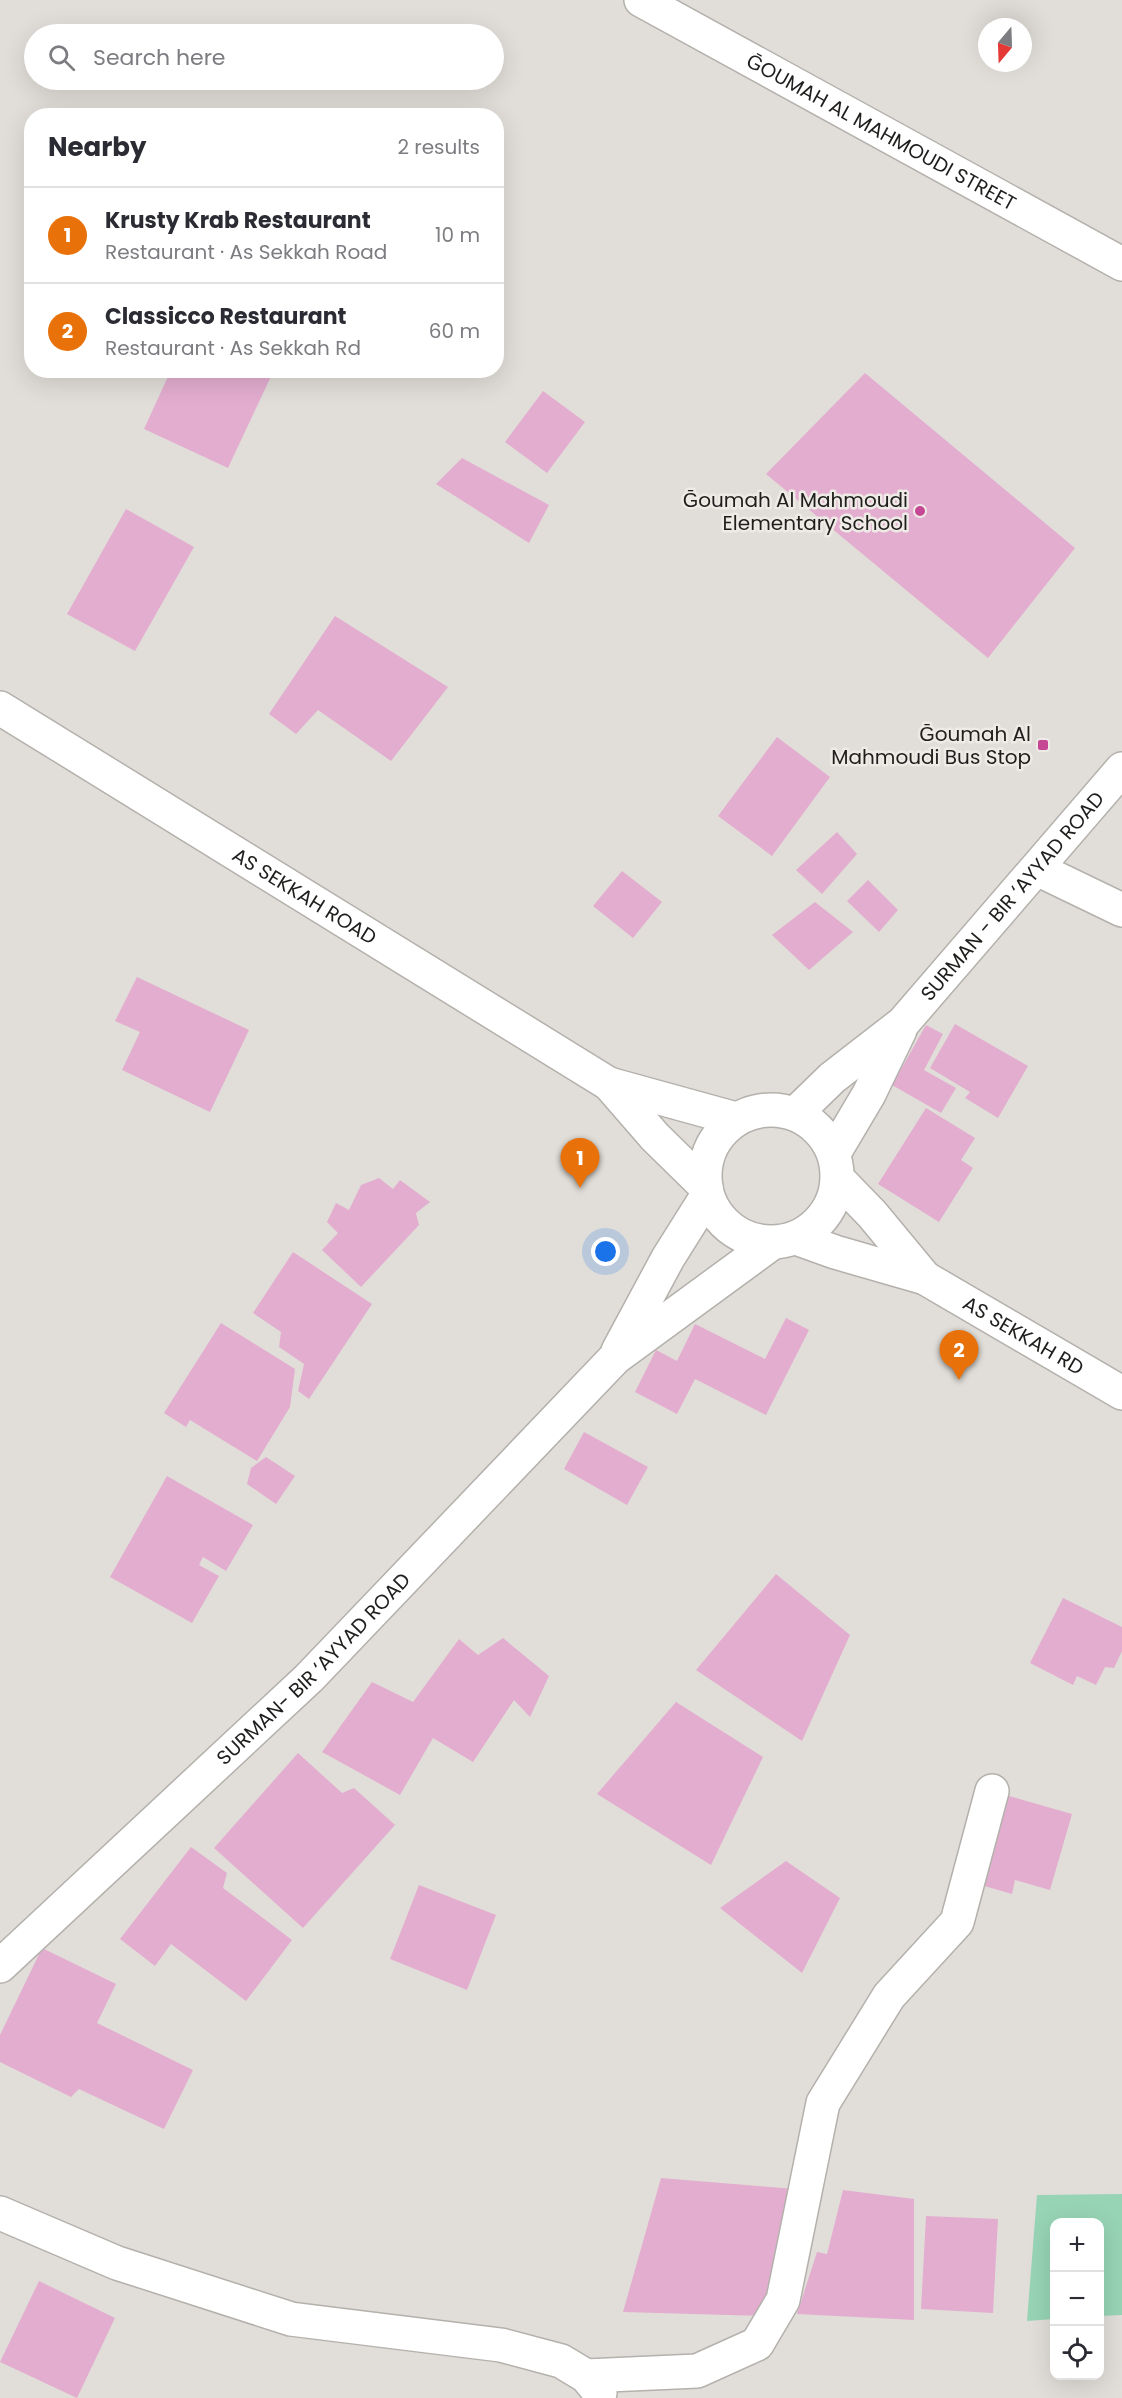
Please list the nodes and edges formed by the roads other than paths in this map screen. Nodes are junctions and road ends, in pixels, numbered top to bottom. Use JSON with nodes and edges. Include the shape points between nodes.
{"nodes":[{"id":1,"x":641,"y":0,"type":"edge"},
{"id":2,"x":1122,"y":264,"type":"edge"},
{"id":3,"x":0,"y":708,"type":"edge"},
{"id":4,"x":1122,"y":769,"type":"edge"},
{"id":5,"x":1037,"y":869,"type":"junction"},
{"id":6,"x":1122,"y":910,"type":"edge"},
{"id":7,"x":903,"y":1023,"type":"junction"},
{"id":8,"x":609,"y":1084,"type":"junction"},
{"id":9,"x":795,"y":1114,"type":"junction"},
{"id":10,"x":736,"y":1119,"type":"junction"},
{"id":11,"x":836,"y":1166,"type":"junction"},
{"id":12,"x":707,"y":1192,"type":"junction"},
{"id":13,"x":784,"y":1240,"type":"junction"},
{"id":14,"x":925,"y":1278,"type":"junction"},
{"id":15,"x":615,"y":1358,"type":"junction"},
{"id":16,"x":1122,"y":1393,"type":"edge"},
{"id":17,"x":992,"y":1791,"type":"dead end"},
{"id":18,"x":0,"y":1966,"type":"edge"},
{"id":19,"x":0,"y":2213,"type":"edge"},
{"id":20,"x":595,"y":2387,"type":"edge"}],
"edges":[{"from":1,"to":2,"type":"main road","name":"ḠOUMAH AL MAHMOUDI STREET"},
{"from":3,"to":8,"type":"main road","name":"AS SEKKAH ROAD"},
{"from":4,"to":5,"type":"main road","name":"SURMAN - BIR ‘AYYAD ROAD"},
{"from":5,"to":6,"type":"main road"},
{"from":5,"to":7,"type":"main road","name":"SURMAN - BIR ‘AYYAD ROAD"},
{"from":7,"to":9,"type":"main road","via":[[832,1078]]},
{"from":7,"to":11,"type":"main road"},
{"from":8,"to":10,"type":"main road","name":"AS SEKKAH ROAD"},
{"from":8,"to":12,"type":"main road","name":"AS SEKKAH ROAD"},
{"from":9,"to":10,"type":"main road","via":[[755,1111]]},
{"from":9,"to":11,"type":"main road","via":[[819,1129]]},
{"from":10,"to":12,"type":"main road","via":[[713,1144],[706,1165]]},
{"from":11,"to":13,"type":"main road","via":[[832,1203],[818,1224]]},
{"from":11,"to":14,"type":"main road"},
{"from":12,"to":13,"type":"main road","via":[[729,1227],[749,1239]]},
{"from":12,"to":15,"type":"main road"},
{"from":13,"to":14,"type":"main road"},
{"from":13,"to":15,"type":"main road"},
{"from":14,"to":16,"type":"main road","name":"AS SEKKAH RD"},
{"from":15,"to":18,"type":"main road","name":"SURMAN- BIR ‘AYYAD ROAD","via":[[309,1678]]},
{"from":17,"to":20,"type":"main road","via":[[957,1922],[889,1996],[823,2103],[783,2300],[757,2344],[697,2372]]},
{"from":19,"to":20,"type":"main road","via":[[117,2263],[291,2319],[501,2345],[561,2361]]}]}
